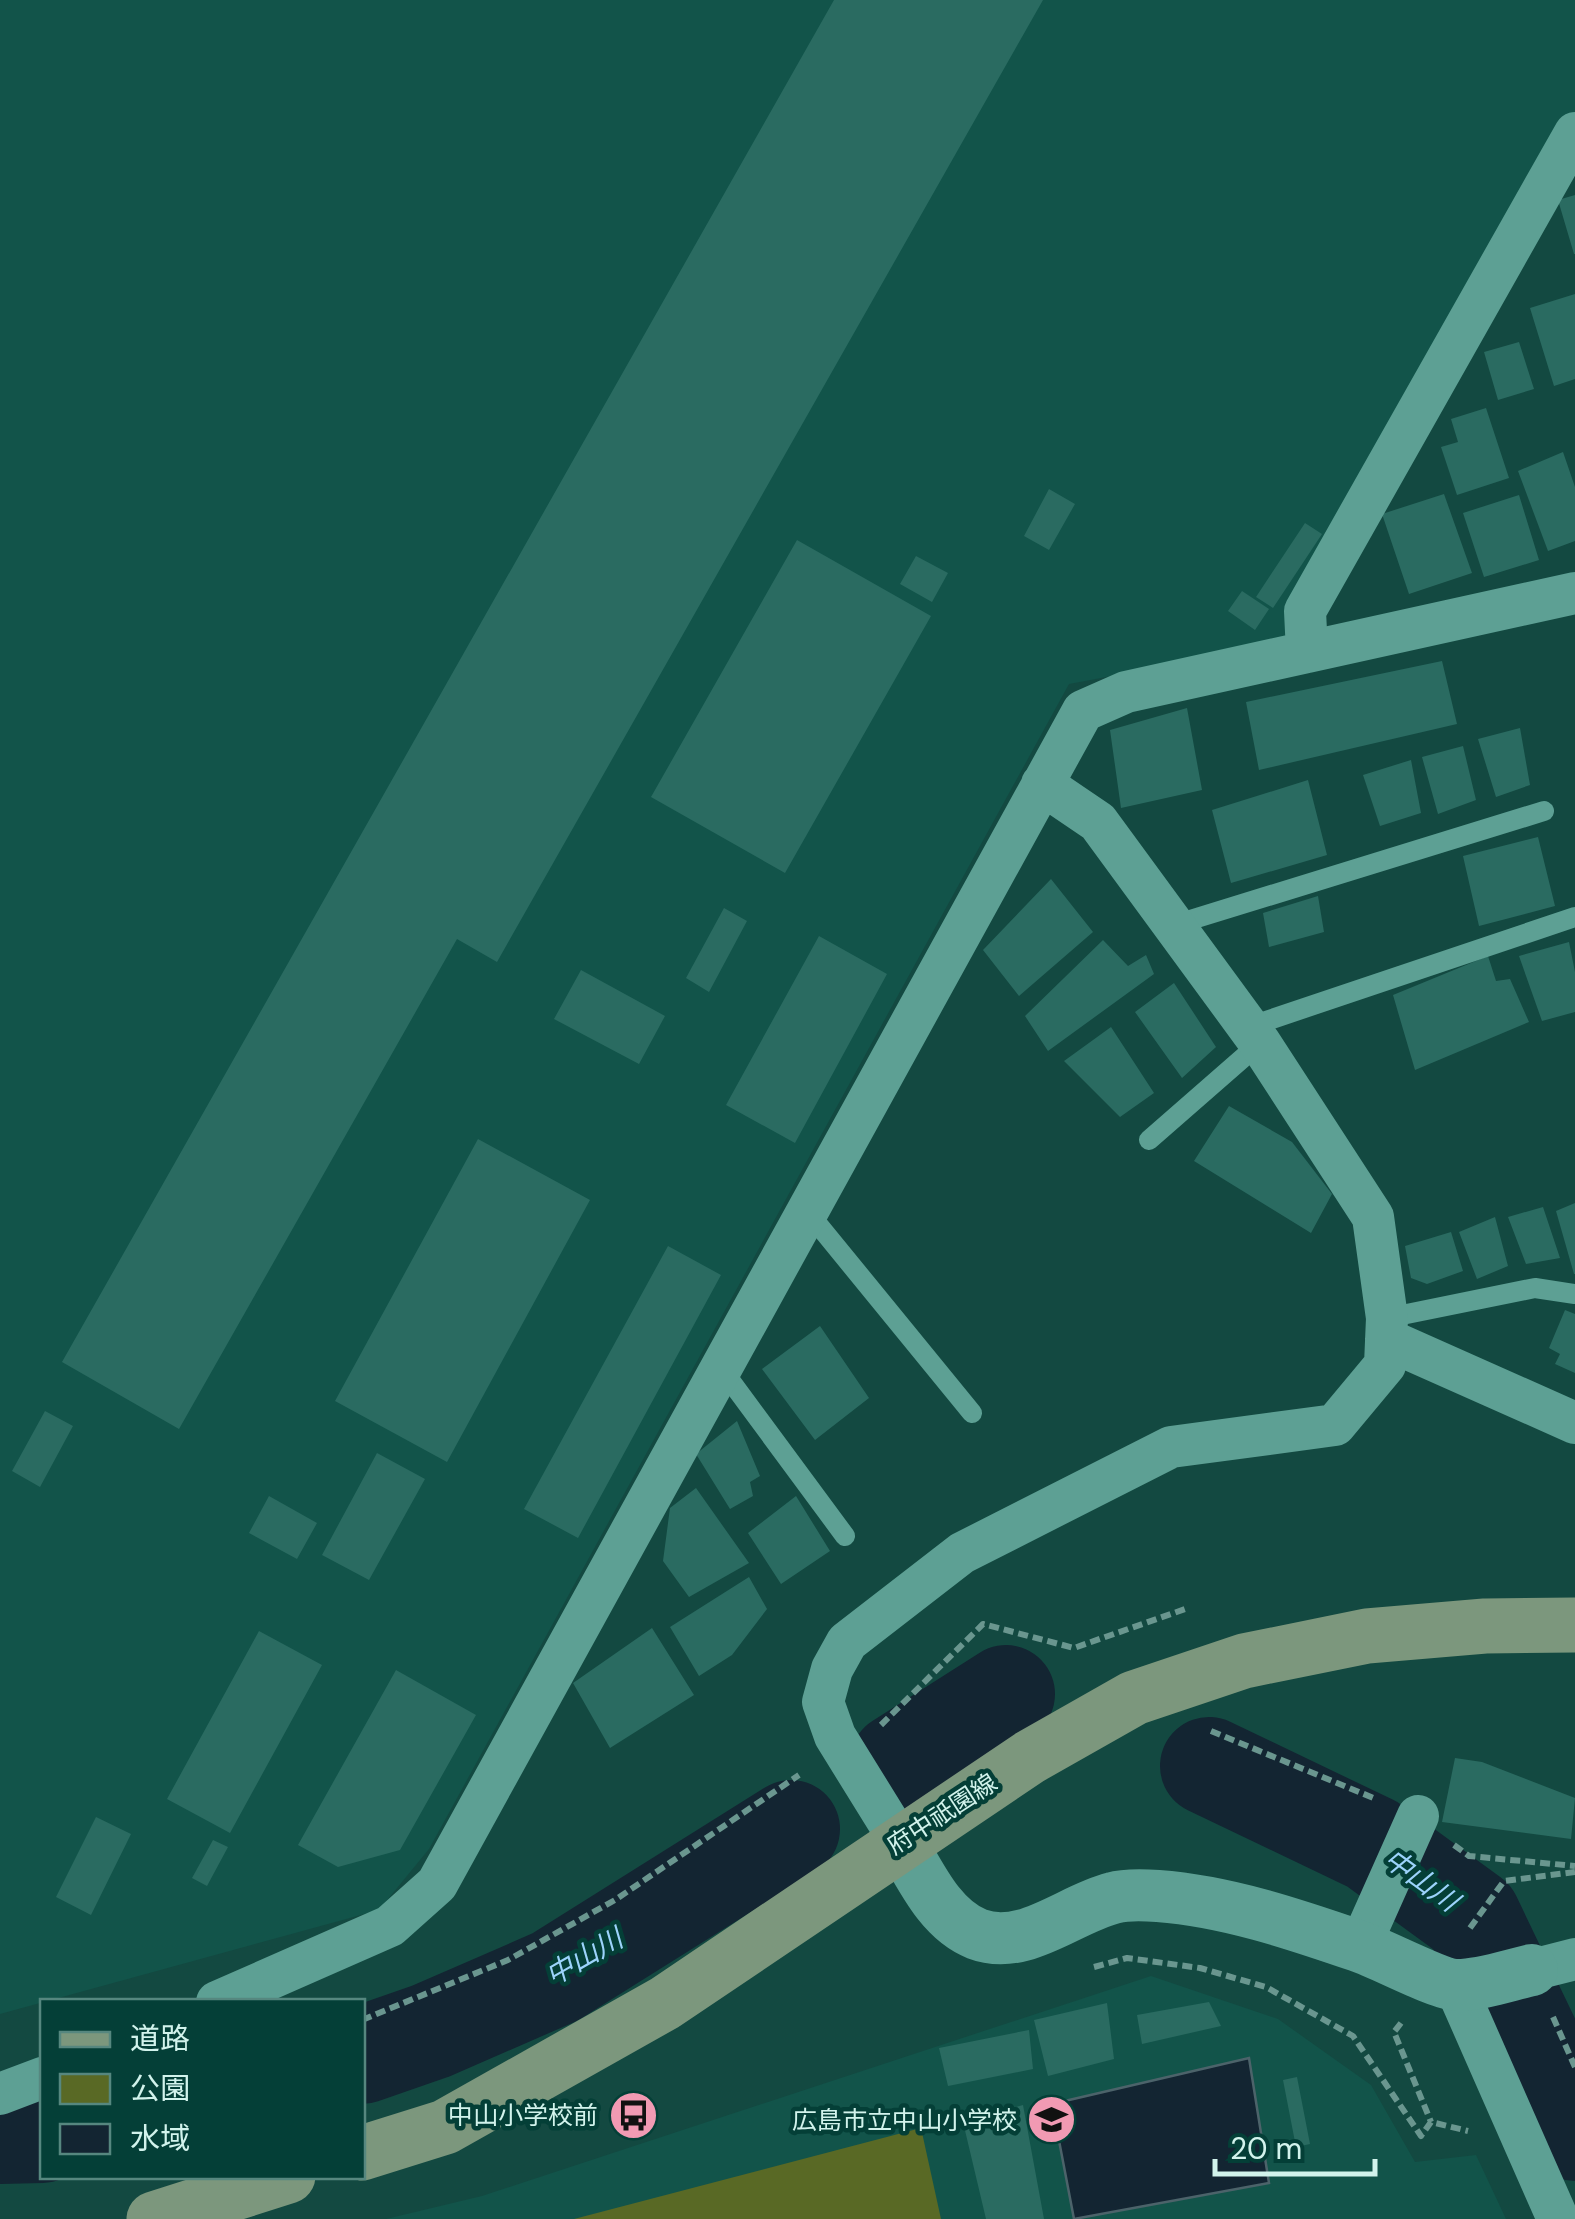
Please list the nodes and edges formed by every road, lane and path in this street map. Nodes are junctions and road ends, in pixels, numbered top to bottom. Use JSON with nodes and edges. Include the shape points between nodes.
{"nodes":[{"id":1,"x":1575,"y":133,"type":"edge"},
{"id":2,"x":1575,"y":593,"type":"edge"},
{"id":3,"x":1307,"y":652,"type":"junction"},
{"id":4,"x":1042,"y":784,"type":"junction"},
{"id":5,"x":1544,"y":811,"type":"dead end"},
{"id":6,"x":1575,"y":917,"type":"edge"},
{"id":7,"x":1174,"y":924,"type":"junction"},
{"id":8,"x":1254,"y":1034,"type":"junction"},
{"id":9,"x":1149,"y":1140,"type":"dead end"},
{"id":10,"x":807,"y":1211,"type":"junction"},
{"id":11,"x":1575,"y":1294,"type":"edge"},
{"id":12,"x":1386,"y":1329,"type":"junction"},
{"id":13,"x":721,"y":1368,"type":"junction"},
{"id":14,"x":972,"y":1412,"type":"dead end"},
{"id":15,"x":1575,"y":1423,"type":"edge"},
{"id":16,"x":845,"y":1536,"type":"dead end"},
{"id":17,"x":1188,"y":1608,"type":"dead end"},
{"id":18,"x":1575,"y":1625,"type":"edge"},
{"id":19,"x":876,"y":1729,"type":"dead end"},
{"id":20,"x":799,"y":1776,"type":"dead end"},
{"id":21,"x":1415,"y":1824,"type":"dead end"},
{"id":22,"x":900,"y":1842,"type":"junction"},
{"id":23,"x":1360,"y":1946,"type":"junction"},
{"id":24,"x":1554,"y":1965,"type":"edge"},
{"id":25,"x":1092,"y":1968,"type":"dead end"},
{"id":26,"x":1462,"y":1984,"type":"junction"},
{"id":27,"x":224,"y":1999,"type":"edge"},
{"id":28,"x":365,"y":2019,"type":"edge"},
{"id":29,"x":40,"y":2079,"type":"edge"},
{"id":30,"x":0,"y":2094,"type":"edge"},
{"id":31,"x":1478,"y":2134,"type":"dead end"},
{"id":32,"x":365,"y":2152,"type":"edge"},
{"id":33,"x":279,"y":2179,"type":"edge"},
{"id":34,"x":154,"y":2219,"type":"edge"},
{"id":35,"x":1558,"y":2219,"type":"edge"}],
"edges":[{"from":1,"to":3,"type":"street","via":[[1305,611]]},
{"from":2,"to":3,"type":"street"},
{"from":3,"to":4,"type":"street","via":[[1126,692],[1084,710]]},
{"from":4,"to":7,"type":"street","via":[[1098,822]]},
{"from":4,"to":10,"type":"street"},
{"from":5,"to":7,"type":"lane"},
{"from":6,"to":8,"type":"lane"},
{"from":7,"to":8,"type":"street"},
{"from":8,"to":9,"type":"lane"},
{"from":8,"to":12,"type":"street","via":[[1372,1217]]},
{"from":10,"to":13,"type":"street"},
{"from":10,"to":14,"type":"lane"},
{"from":11,"to":12,"type":"lane","via":[[1535,1288]]},
{"from":12,"to":15,"type":"street"},
{"from":12,"to":22,"type":"street","via":[[1385,1365],[1335,1425],[1171,1448],[962,1553],[847,1642],[823,1702],[835,1736]]},
{"from":13,"to":16,"type":"lane"},
{"from":13,"to":27,"type":"street","via":[[437,1884],[390,1926]]},
{"from":17,"to":19,"type":"path","via":[[1074,1648],[983,1624]]},
{"from":18,"to":22,"type":"main road","name":"府中祇園線","via":[[1367,1636],[1244,1660],[1134,1698]]},
{"from":20,"to":28,"type":"path","via":[[615,1900],[508,1960]]},
{"from":21,"to":23,"type":"street"},
{"from":22,"to":23,"type":"street","via":[[955,1922],[999,1940],[1024,1936],[1116,1896],[1153,1895],[1258,1915]]},
{"from":22,"to":32,"type":"main road","name":"府中祇園線","via":[[664,2003],[445,2127]]},
{"from":23,"to":26,"type":"street"},
{"from":24,"to":26,"type":"street"},
{"from":25,"to":31,"type":"path","via":[[1126,1958],[1200,1968],[1266,1987],[1353,2036],[1420,2136],[1431,2122]]},
{"from":26,"to":35,"type":"street"},
{"from":29,"to":30,"type":"street"},
{"from":33,"to":34,"type":"main road"}]}
